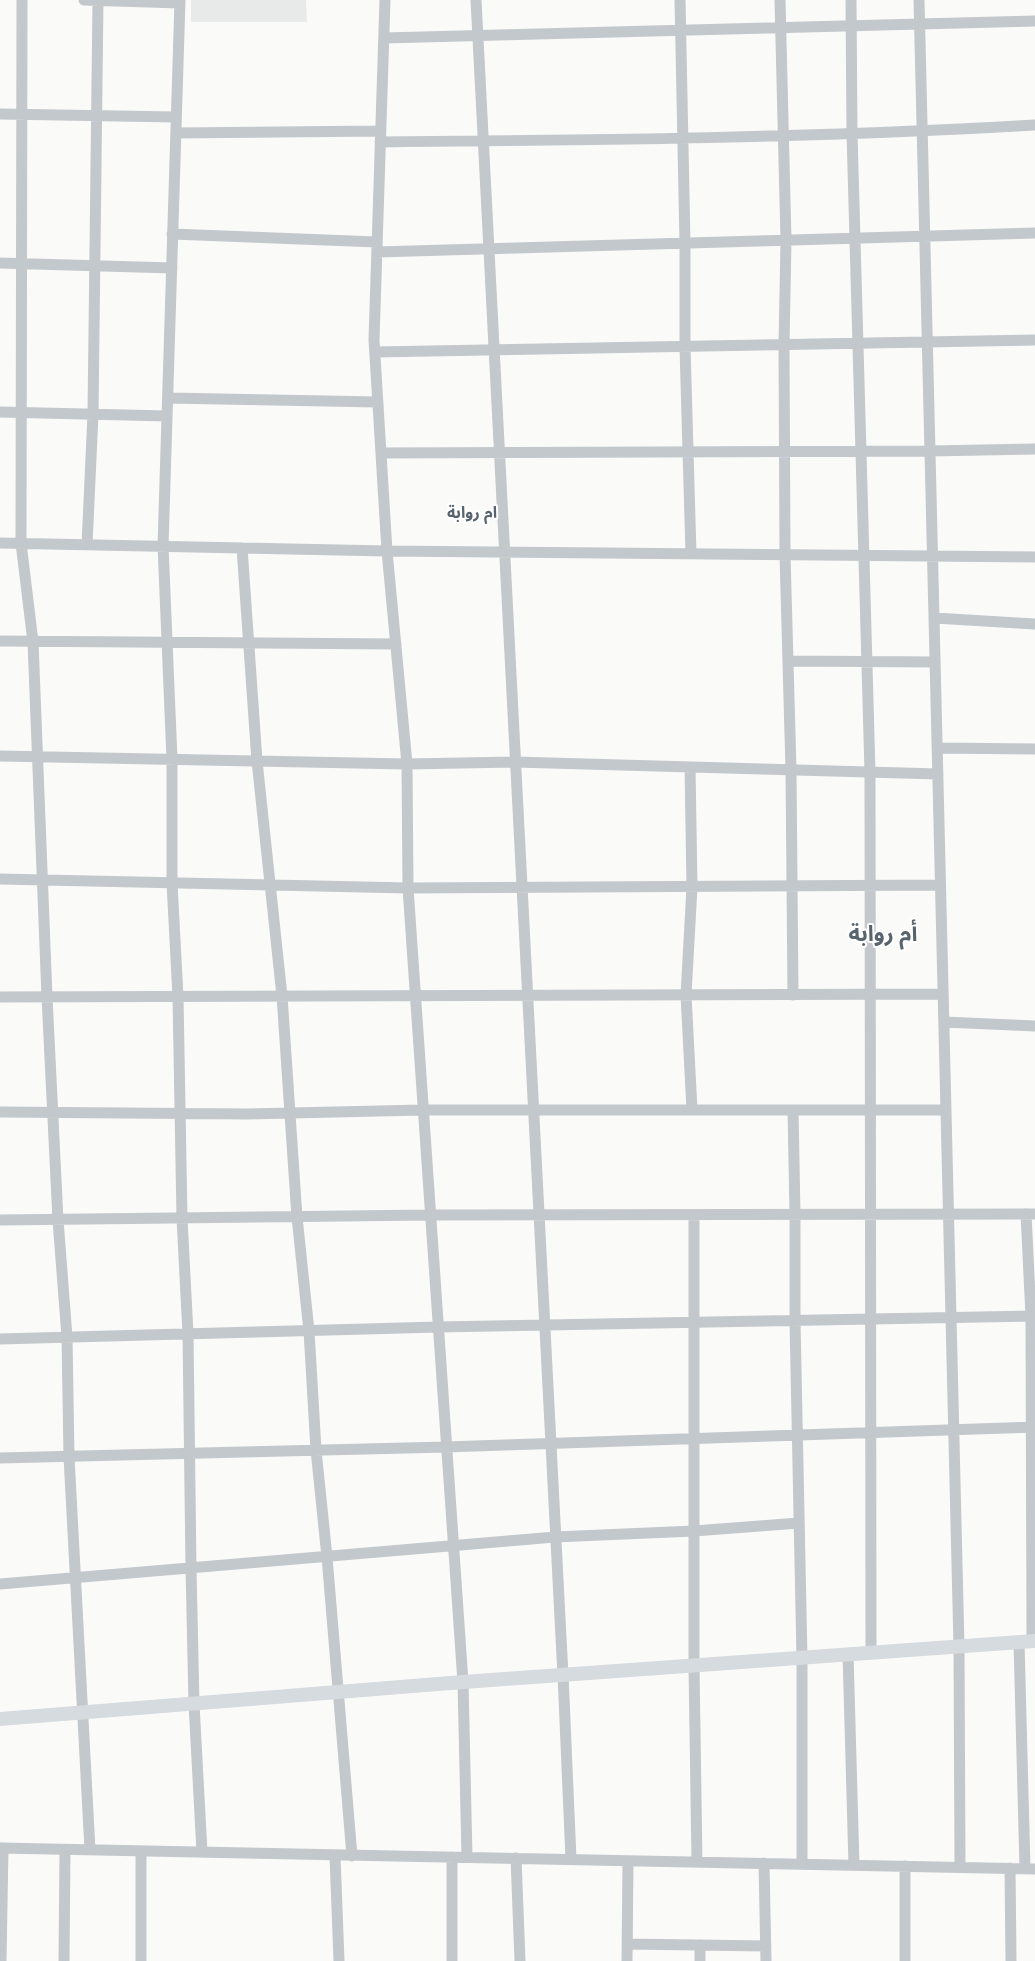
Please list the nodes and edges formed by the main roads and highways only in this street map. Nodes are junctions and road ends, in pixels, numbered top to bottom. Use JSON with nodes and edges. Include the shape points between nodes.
{"nodes":[{"id":1,"x":1029,"y":1641,"type":"edge"},
{"id":2,"x":0,"y":1719,"type":"edge"}],
"edges":[{"from":1,"to":2,"type":"main road"}]}
